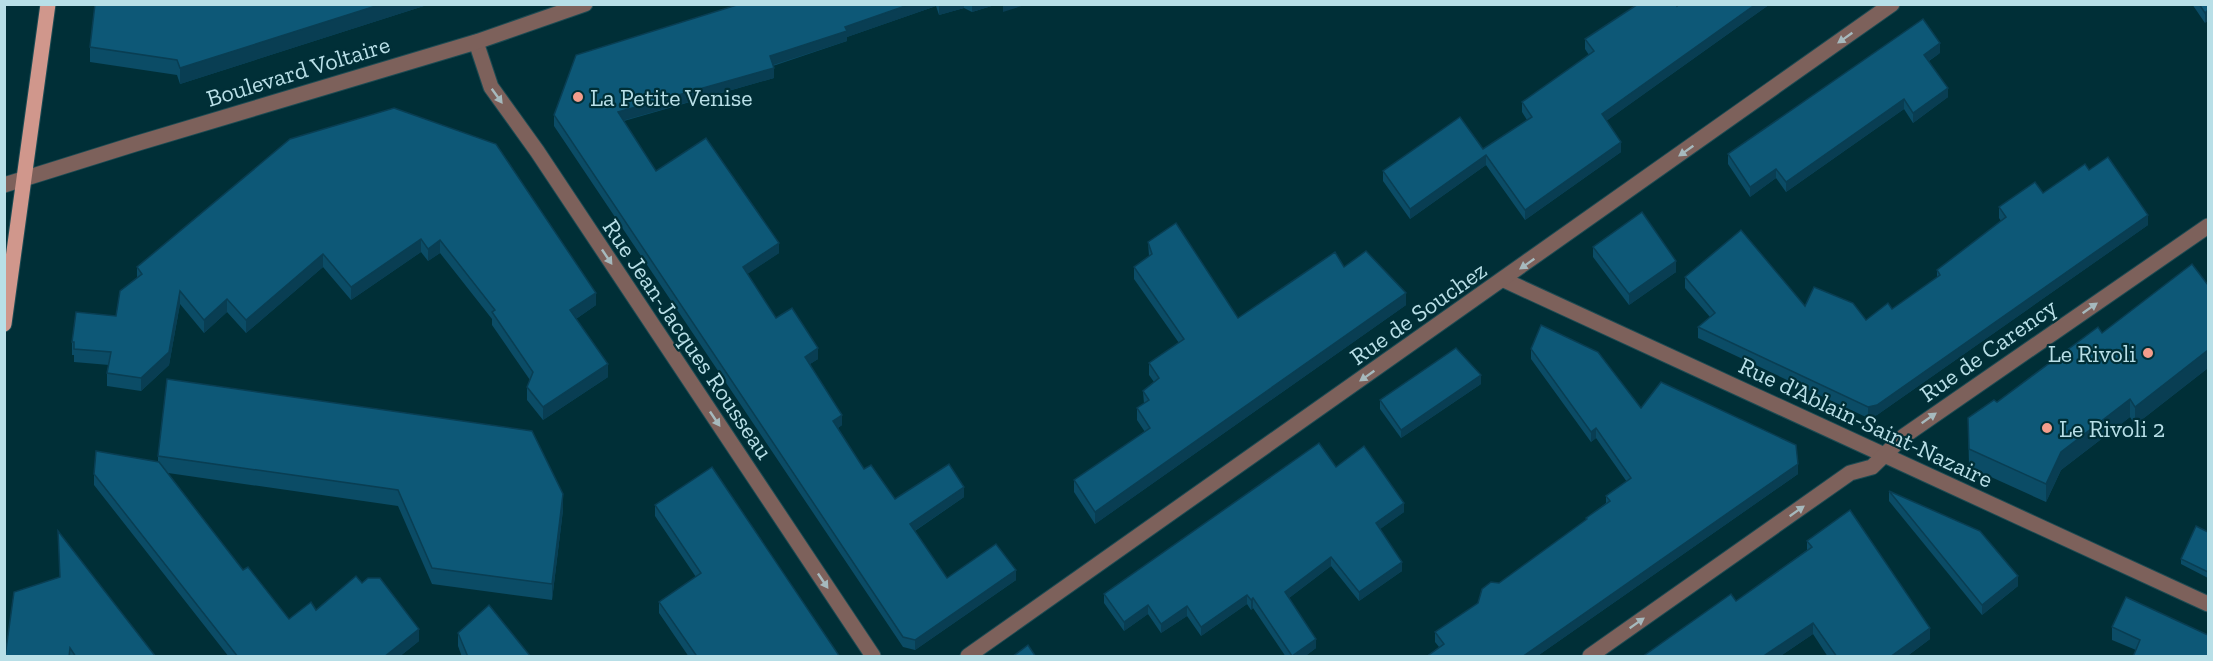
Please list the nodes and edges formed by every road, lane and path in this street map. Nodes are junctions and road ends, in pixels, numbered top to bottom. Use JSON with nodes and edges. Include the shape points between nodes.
{"nodes":[{"id":1,"x":48,"y":4,"type":"edge"},
{"id":2,"x":585,"y":4,"type":"edge"},
{"id":3,"x":1893,"y":4,"type":"edge"},
{"id":4,"x":476,"y":42,"type":"junction"},
{"id":5,"x":24,"y":179,"type":"junction"},
{"id":6,"x":4,"y":185,"type":"edge"},
{"id":7,"x":2208,"y":226,"type":"edge"},
{"id":8,"x":1504,"y":280,"type":"junction"},
{"id":9,"x":4,"y":324,"type":"edge"},
{"id":10,"x":1885,"y":456,"type":"junction"},
{"id":11,"x":2208,"y":604,"type":"edge"},
{"id":12,"x":873,"y":657,"type":"edge"},
{"id":13,"x":968,"y":657,"type":"edge"},
{"id":14,"x":1590,"y":657,"type":"edge"}],
"edges":[{"from":1,"to":5,"type":"main road"},
{"from":2,"to":4,"type":"street","name":"Boulevard Voltaire"},
{"from":3,"to":8,"type":"street","name":"Rue de Souchez","one_way":true},
{"from":4,"to":5,"type":"street","name":"Boulevard Voltaire"},
{"from":4,"to":12,"type":"street","name":"Rue Jean-Jacques Rousseau","one_way":true,"via":[[490,87],[537,151]]},
{"from":5,"to":6,"type":"street","name":"Boulevard Voltaire"},
{"from":5,"to":9,"type":"main road"},
{"from":10,"to":7,"type":"street","name":"Rue de Carency","one_way":true,"via":[[1904,436]]},
{"from":8,"to":10,"type":"street","name":"Rue d'Ablain-Saint-Nazaire"},
{"from":8,"to":13,"type":"street","name":"Rue de Souchez","one_way":true},
{"from":10,"to":11,"type":"street","name":"Rue d'Ablain-Saint-Nazaire"},
{"from":14,"to":10,"type":"street","name":"Rue de Carency","one_way":true,"via":[[1850,473],[1872,467]]}]}
